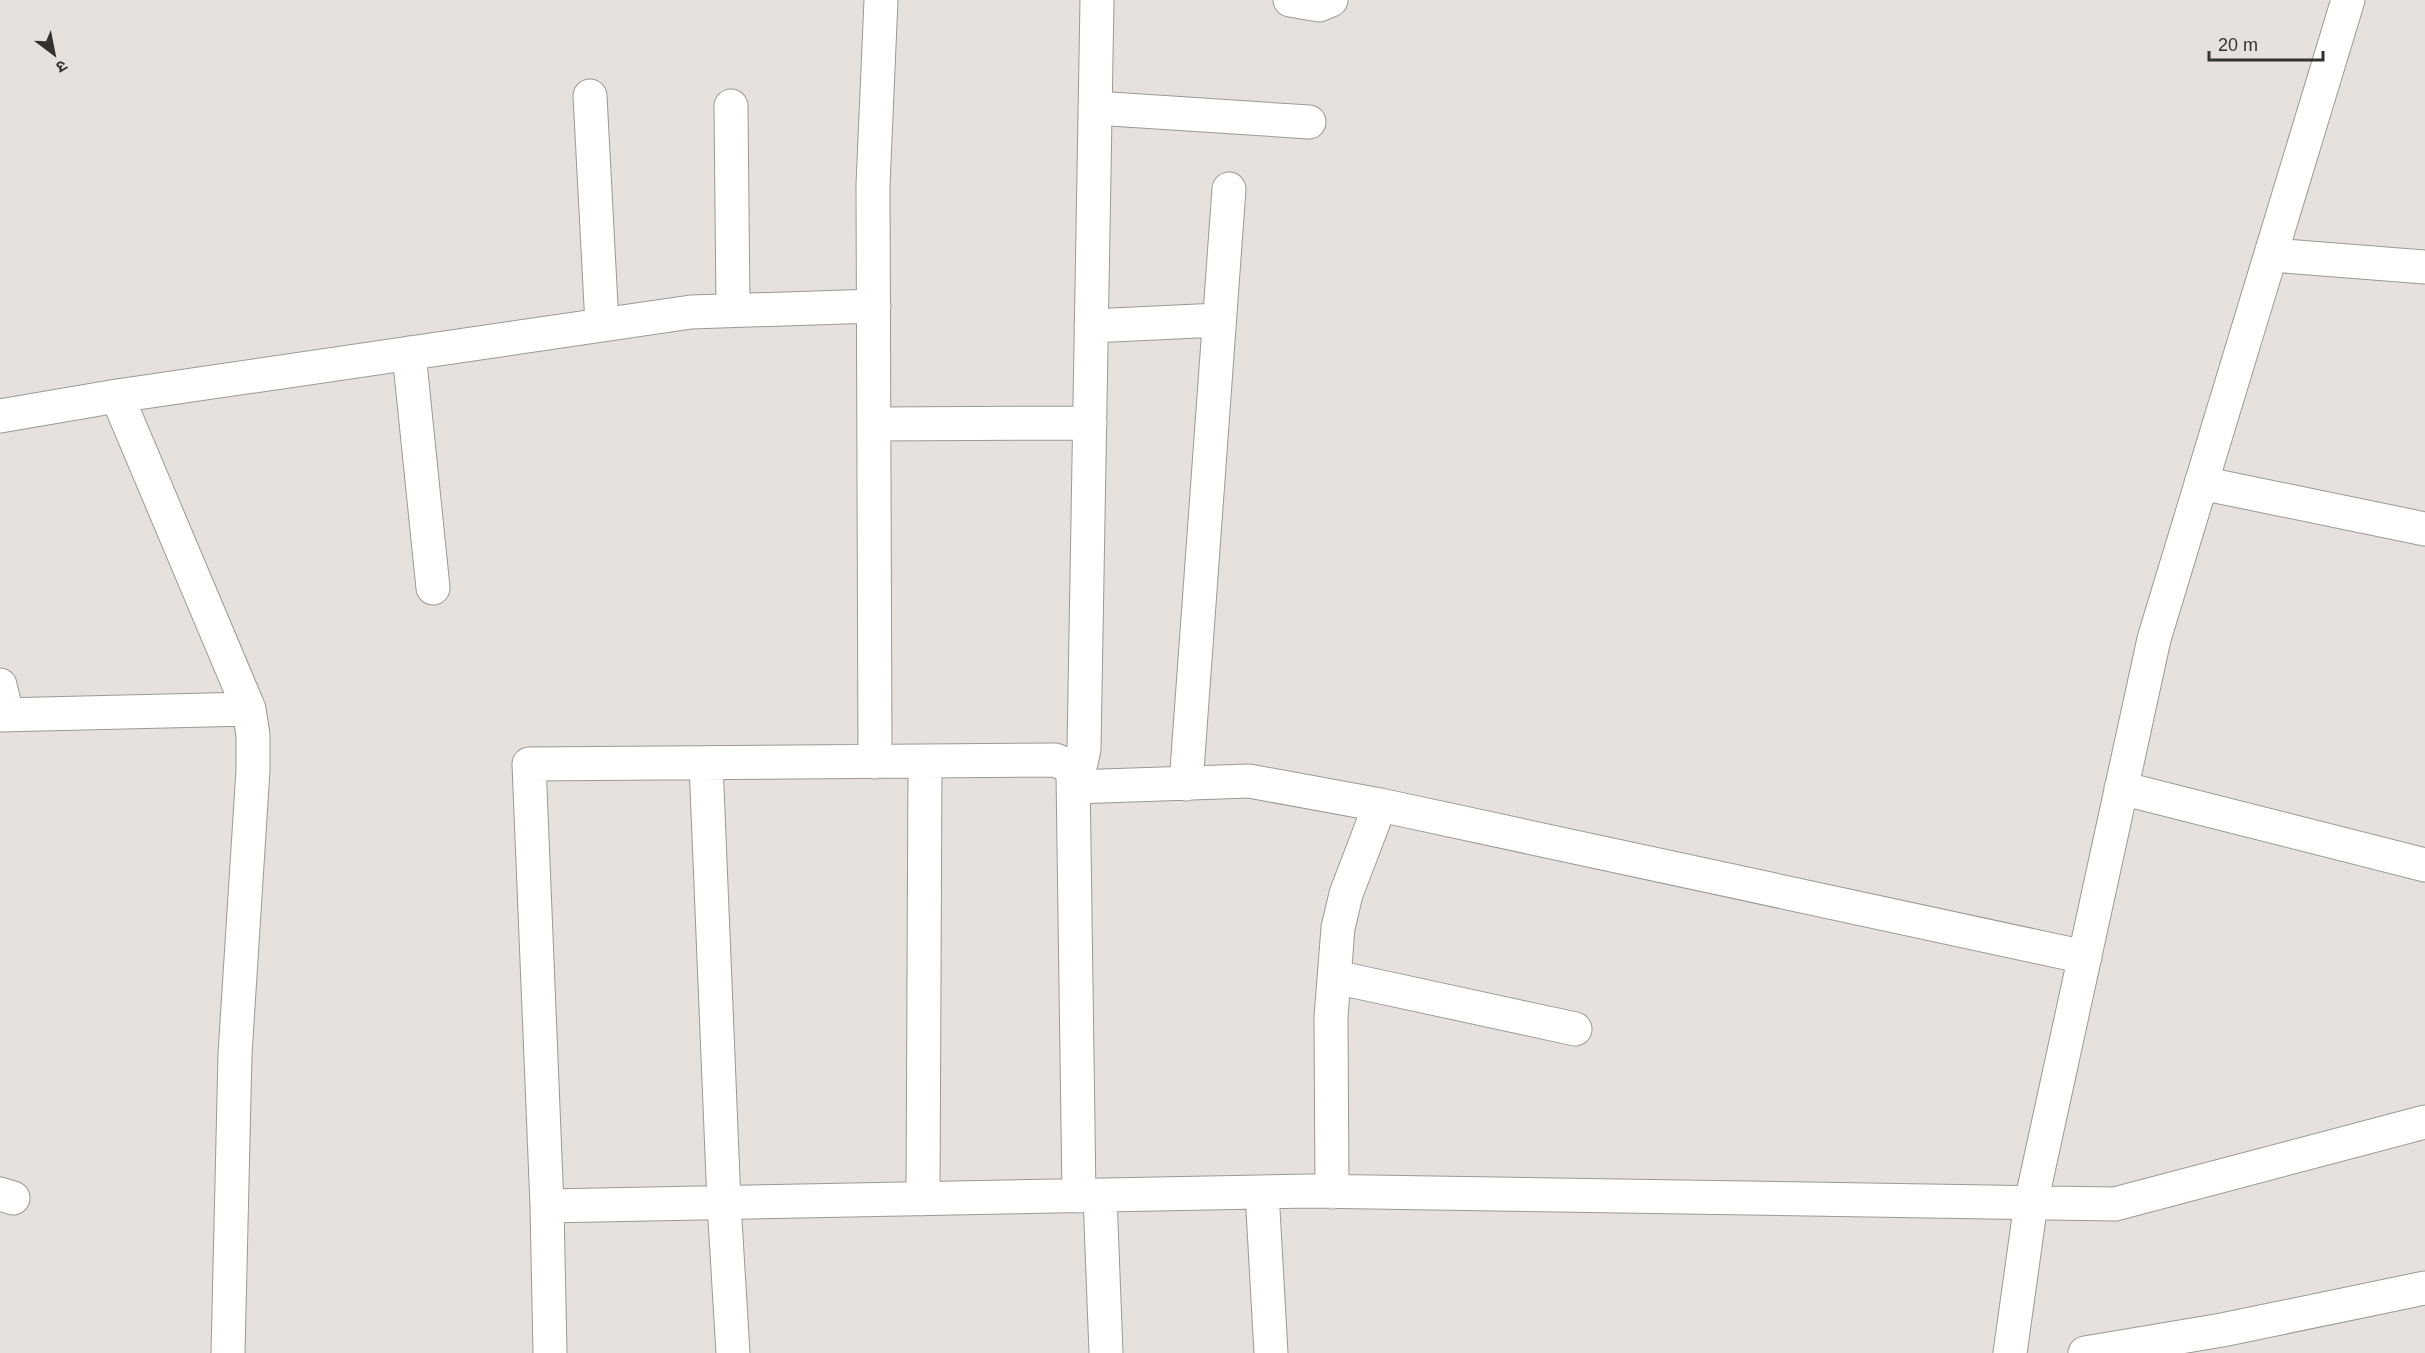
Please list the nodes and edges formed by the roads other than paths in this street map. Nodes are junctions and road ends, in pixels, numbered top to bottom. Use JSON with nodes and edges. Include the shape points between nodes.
{"nodes":[{"id":1,"x":881,"y":0,"type":"edge"},
{"id":2,"x":1097,"y":0,"type":"edge"},
{"id":3,"x":1290,"y":0,"type":"edge"},
{"id":4,"x":1331,"y":0,"type":"edge"},
{"id":5,"x":2348,"y":0,"type":"edge"},
{"id":6,"x":590,"y":96,"type":"dead end"},
{"id":7,"x":731,"y":106,"type":"dead end"},
{"id":8,"x":1095,"y":108,"type":"junction"},
{"id":9,"x":1309,"y":122,"type":"dead end"},
{"id":10,"x":1230,"y":189,"type":"dead end"},
{"id":11,"x":2271,"y":255,"type":"junction"},
{"id":12,"x":2425,"y":267,"type":"edge"},
{"id":13,"x":874,"y":306,"type":"junction"},
{"id":14,"x":733,"y":310,"type":"junction"},
{"id":15,"x":1220,"y":321,"type":"junction"},
{"id":16,"x":602,"y":325,"type":"junction"},
{"id":17,"x":1091,"y":326,"type":"junction"},
{"id":18,"x":409,"y":353,"type":"junction"},
{"id":19,"x":117,"y":396,"type":"junction"},
{"id":20,"x":0,"y":416,"type":"edge"},
{"id":21,"x":1090,"y":423,"type":"junction"},
{"id":22,"x":874,"y":424,"type":"junction"},
{"id":23,"x":2201,"y":483,"type":"junction"},
{"id":24,"x":2425,"y":529,"type":"edge"},
{"id":25,"x":433,"y":588,"type":"dead end"},
{"id":26,"x":2,"y":705,"type":"edge"},
{"id":27,"x":249,"y":709,"type":"junction"},
{"id":28,"x":925,"y":761,"type":"junction"},
{"id":29,"x":875,"y":762,"type":"junction"},
{"id":30,"x":706,"y":763,"type":"junction"},
{"id":31,"x":1074,"y":780,"type":"junction"},
{"id":32,"x":1186,"y":784,"type":"junction"},
{"id":33,"x":2121,"y":788,"type":"junction"},
{"id":34,"x":1380,"y":805,"type":"junction"},
{"id":35,"x":2425,"y":866,"type":"edge"},
{"id":36,"x":2085,"y":957,"type":"junction"},
{"id":37,"x":1335,"y":976,"type":"junction"},
{"id":38,"x":1575,"y":1029,"type":"dead end"},
{"id":39,"x":2425,"y":1122,"type":"edge"},
{"id":40,"x":1262,"y":1192,"type":"junction"},
{"id":41,"x":1332,"y":1192,"type":"junction"},
{"id":42,"x":1090,"y":1196,"type":"junction"},
{"id":43,"x":923,"y":1199,"type":"junction"},
{"id":44,"x":724,"y":1203,"type":"junction"},
{"id":45,"x":2031,"y":1203,"type":"junction"},
{"id":46,"x":547,"y":1206,"type":"junction"},
{"id":47,"x":2425,"y":1288,"type":"edge"},
{"id":48,"x":228,"y":1353,"type":"edge"},
{"id":49,"x":550,"y":1353,"type":"edge"},
{"id":50,"x":733,"y":1353,"type":"edge"},
{"id":51,"x":1106,"y":1353,"type":"edge"},
{"id":52,"x":1271,"y":1353,"type":"edge"},
{"id":53,"x":2010,"y":1353,"type":"edge"},
{"id":54,"x":2085,"y":1353,"type":"edge"}],
"edges":[{"from":1,"to":13,"type":"street","via":[[873,185]]},
{"from":2,"to":8,"type":"street"},
{"from":3,"to":4,"type":"street","via":[[1320,5]]},
{"from":5,"to":11,"type":"street"},
{"from":6,"to":16,"type":"street"},
{"from":7,"to":14,"type":"street"},
{"from":8,"to":9,"type":"street"},
{"from":8,"to":17,"type":"street"},
{"from":10,"to":15,"type":"street"},
{"from":11,"to":12,"type":"street"},
{"from":11,"to":23,"type":"street"},
{"from":13,"to":14,"type":"street"},
{"from":13,"to":22,"type":"street"},
{"from":14,"to":16,"type":"street"},
{"from":15,"to":17,"type":"street"},
{"from":15,"to":32,"type":"street"},
{"from":16,"to":18,"type":"street"},
{"from":17,"to":21,"type":"street"},
{"from":18,"to":19,"type":"street"},
{"from":18,"to":25,"type":"street"},
{"from":19,"to":20,"type":"street"},
{"from":19,"to":27,"type":"street"},
{"from":21,"to":22,"type":"street"},
{"from":21,"to":31,"type":"street","via":[[1084,748]]},
{"from":22,"to":29,"type":"street"},
{"from":23,"to":24,"type":"street"},
{"from":23,"to":33,"type":"street","via":[[2154,639]]},
{"from":26,"to":27,"type":"street"},
{"from":27,"to":48,"type":"street","via":[[253,770],[234,1054]]},
{"from":28,"to":29,"type":"street"},
{"from":28,"to":31,"type":"street","via":[[1055,760],[1066,765]]},
{"from":28,"to":43,"type":"street"},
{"from":29,"to":30,"type":"street"},
{"from":30,"to":44,"type":"street"},
{"from":30,"to":46,"type":"street","via":[[529,764]]},
{"from":31,"to":32,"type":"street"},
{"from":31,"to":42,"type":"street"},
{"from":32,"to":34,"type":"street","via":[[1249,781]]},
{"from":33,"to":35,"type":"street"},
{"from":33,"to":36,"type":"street"},
{"from":34,"to":36,"type":"street"},
{"from":34,"to":37,"type":"street","via":[[1346,894],[1338,928]]},
{"from":36,"to":45,"type":"street"},
{"from":37,"to":38,"type":"street"},
{"from":37,"to":41,"type":"street","via":[[1331,1017]]},
{"from":39,"to":45,"type":"street","via":[[2115,1204]]},
{"from":40,"to":41,"type":"street"},
{"from":40,"to":42,"type":"street"},
{"from":40,"to":52,"type":"street"},
{"from":41,"to":45,"type":"street"},
{"from":42,"to":43,"type":"street"},
{"from":42,"to":51,"type":"street"},
{"from":43,"to":44,"type":"street"},
{"from":44,"to":46,"type":"street"},
{"from":44,"to":50,"type":"street"},
{"from":45,"to":53,"type":"street"},
{"from":46,"to":49,"type":"street"},
{"from":47,"to":54,"type":"street","via":[[2222,1330]]}]}
